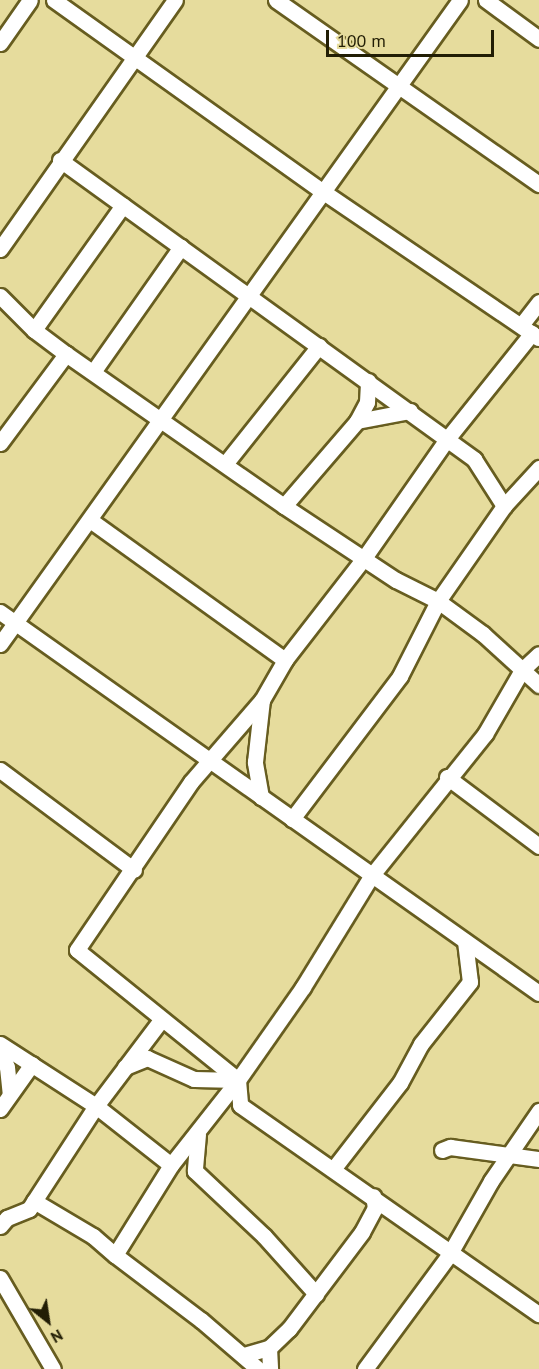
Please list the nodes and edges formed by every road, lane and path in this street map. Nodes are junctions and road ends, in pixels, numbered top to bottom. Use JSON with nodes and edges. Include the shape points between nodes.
{"nodes":[{"id":1,"x":30,"y":0,"type":"edge"},
{"id":2,"x":54,"y":0,"type":"edge"},
{"id":3,"x":175,"y":0,"type":"edge"},
{"id":4,"x":276,"y":0,"type":"edge"},
{"id":5,"x":460,"y":0,"type":"edge"},
{"id":6,"x":486,"y":0,"type":"edge"},
{"id":7,"x":539,"y":39,"type":"edge"},
{"id":8,"x":0,"y":43,"type":"edge"},
{"id":9,"x":134,"y":57,"type":"junction"},
{"id":10,"x":399,"y":89,"type":"junction"},
{"id":11,"x":60,"y":160,"type":"junction"},
{"id":12,"x":539,"y":184,"type":"edge"},
{"id":13,"x":325,"y":193,"type":"junction"},
{"id":14,"x":123,"y":205,"type":"junction"},
{"id":15,"x":181,"y":246,"type":"junction"},
{"id":16,"x":0,"y":249,"type":"edge"},
{"id":17,"x":0,"y":296,"type":"edge"},
{"id":18,"x":250,"y":297,"type":"junction"},
{"id":19,"x":539,"y":302,"type":"edge"},
{"id":20,"x":34,"y":330,"type":"junction"},
{"id":21,"x":531,"y":332,"type":"edge"},
{"id":22,"x":319,"y":346,"type":"junction"},
{"id":23,"x":66,"y":354,"type":"junction"},
{"id":24,"x":93,"y":372,"type":"junction"},
{"id":25,"x":368,"y":381,"type":"junction"},
{"id":26,"x":410,"y":411,"type":"junction"},
{"id":27,"x":161,"y":421,"type":"junction"},
{"id":28,"x":357,"y":421,"type":"junction"},
{"id":29,"x":447,"y":438,"type":"junction"},
{"id":30,"x":0,"y":443,"type":"edge"},
{"id":31,"x":225,"y":464,"type":"junction"},
{"id":32,"x":539,"y":468,"type":"edge"},
{"id":33,"x":284,"y":506,"type":"junction"},
{"id":34,"x":504,"y":506,"type":"junction"},
{"id":35,"x":90,"y":520,"type":"junction"},
{"id":36,"x":364,"y":558,"type":"junction"},
{"id":37,"x":438,"y":601,"type":"junction"},
{"id":38,"x":0,"y":612,"type":"edge"},
{"id":39,"x":16,"y":623,"type":"junction"},
{"id":40,"x":0,"y":644,"type":"edge"},
{"id":41,"x":539,"y":654,"type":"edge"},
{"id":42,"x":285,"y":660,"type":"junction"},
{"id":43,"x":522,"y":670,"type":"junction"},
{"id":44,"x":539,"y":685,"type":"edge"},
{"id":45,"x":262,"y":700,"type":"junction"},
{"id":46,"x":207,"y":762,"type":"junction"},
{"id":47,"x":0,"y":770,"type":"edge"},
{"id":48,"x":447,"y":777,"type":"junction"},
{"id":49,"x":261,"y":797,"type":"junction"},
{"id":50,"x":292,"y":819,"type":"junction"},
{"id":51,"x":539,"y":846,"type":"edge"},
{"id":52,"x":134,"y":870,"type":"junction"},
{"id":53,"x":372,"y":875,"type":"junction"},
{"id":54,"x":465,"y":941,"type":"junction"},
{"id":55,"x":539,"y":993,"type":"edge"},
{"id":56,"x":161,"y":1020,"type":"junction"},
{"id":57,"x":0,"y":1046,"type":"edge"},
{"id":58,"x":32,"y":1065,"type":"junction"},
{"id":59,"x":124,"y":1068,"type":"junction"},
{"id":60,"x":238,"y":1080,"type":"junction"},
{"id":61,"x":10,"y":1094,"type":"junction"},
{"id":62,"x":96,"y":1106,"type":"junction"},
{"id":63,"x":0,"y":1109,"type":"edge"},
{"id":64,"x":539,"y":1111,"type":"edge"},
{"id":65,"x":198,"y":1134,"type":"junction"},
{"id":66,"x":442,"y":1150,"type":"dead end"},
{"id":67,"x":512,"y":1154,"type":"junction"},
{"id":68,"x":539,"y":1159,"type":"edge"},
{"id":69,"x":171,"y":1165,"type":"junction"},
{"id":70,"x":334,"y":1168,"type":"junction"},
{"id":71,"x":373,"y":1196,"type":"junction"},
{"id":72,"x":34,"y":1201,"type":"junction"},
{"id":73,"x":0,"y":1226,"type":"edge"},
{"id":74,"x":115,"y":1255,"type":"junction"},
{"id":75,"x":449,"y":1255,"type":"junction"},
{"id":76,"x":0,"y":1278,"type":"edge"},
{"id":77,"x":316,"y":1294,"type":"junction"},
{"id":78,"x":539,"y":1314,"type":"edge"},
{"id":79,"x":269,"y":1348,"type":"junction"},
{"id":80,"x":244,"y":1355,"type":"junction"},
{"id":81,"x":53,"y":1369,"type":"edge"},
{"id":82,"x":258,"y":1369,"type":"edge"},
{"id":83,"x":270,"y":1369,"type":"edge"},
{"id":84,"x":365,"y":1369,"type":"edge"}],
"edges":[{"from":1,"to":8,"type":"street"},
{"from":2,"to":9,"type":"street"},
{"from":3,"to":9,"type":"street"},
{"from":4,"to":10,"type":"street"},
{"from":5,"to":10,"type":"street"},
{"from":6,"to":7,"type":"street"},
{"from":9,"to":11,"type":"street"},
{"from":9,"to":13,"type":"street"},
{"from":10,"to":12,"type":"street"},
{"from":10,"to":13,"type":"street"},
{"from":11,"to":14,"type":"street"},
{"from":11,"to":16,"type":"street"},
{"from":13,"to":18,"type":"street"},
{"from":13,"to":21,"type":"street"},
{"from":14,"to":15,"type":"street"},
{"from":14,"to":20,"type":"street"},
{"from":15,"to":18,"type":"street"},
{"from":15,"to":24,"type":"street"},
{"from":17,"to":20,"type":"street"},
{"from":18,"to":22,"type":"street"},
{"from":18,"to":27,"type":"street"},
{"from":19,"to":21,"type":"street"},
{"from":20,"to":23,"type":"street"},
{"from":21,"to":29,"type":"street"},
{"from":22,"to":25,"type":"street"},
{"from":22,"to":31,"type":"street"},
{"from":23,"to":24,"type":"street"},
{"from":23,"to":30,"type":"street"},
{"from":24,"to":27,"type":"street"},
{"from":25,"to":26,"type":"street"},
{"from":25,"to":28,"type":"street","via":[[367,402]]},
{"from":26,"to":28,"type":"street"},
{"from":26,"to":29,"type":"street"},
{"from":27,"to":31,"type":"street"},
{"from":27,"to":35,"type":"street"},
{"from":28,"to":33,"type":"street"},
{"from":29,"to":34,"type":"street","via":[[474,459]]},
{"from":29,"to":36,"type":"street"},
{"from":31,"to":33,"type":"street"},
{"from":32,"to":34,"type":"street"},
{"from":33,"to":36,"type":"street"},
{"from":34,"to":37,"type":"street"},
{"from":35,"to":39,"type":"street"},
{"from":35,"to":42,"type":"street"},
{"from":36,"to":37,"type":"street"},
{"from":36,"to":42,"type":"street"},
{"from":37,"to":43,"type":"street","via":[[483,634]]},
{"from":37,"to":50,"type":"street","via":[[400,676]]},
{"from":38,"to":39,"type":"street"},
{"from":39,"to":40,"type":"street"},
{"from":39,"to":46,"type":"street"},
{"from":41,"to":43,"type":"street"},
{"from":42,"to":45,"type":"street"},
{"from":43,"to":44,"type":"street"},
{"from":43,"to":48,"type":"street","via":[[485,734]]},
{"from":45,"to":46,"type":"street"},
{"from":45,"to":49,"type":"street","via":[[255,762]]},
{"from":46,"to":49,"type":"street"},
{"from":46,"to":52,"type":"street"},
{"from":47,"to":52,"type":"street"},
{"from":48,"to":51,"type":"street"},
{"from":48,"to":53,"type":"street"},
{"from":49,"to":50,"type":"street"},
{"from":50,"to":53,"type":"street"},
{"from":52,"to":56,"type":"street","via":[[77,950]]},
{"from":53,"to":54,"type":"street"},
{"from":53,"to":60,"type":"street","via":[[303,987]]},
{"from":54,"to":55,"type":"street"},
{"from":54,"to":70,"type":"street","via":[[470,982],[421,1044],[400,1083]]},
{"from":56,"to":59,"type":"street"},
{"from":56,"to":60,"type":"street"},
{"from":57,"to":58,"type":"street"},
{"from":57,"to":61,"type":"street","via":[[8,1067]]},
{"from":58,"to":61,"type":"street"},
{"from":58,"to":62,"type":"street"},
{"from":59,"to":60,"type":"street","via":[[147,1058],[194,1079]]},
{"from":59,"to":62,"type":"street"},
{"from":60,"to":65,"type":"street"},
{"from":60,"to":70,"type":"street","via":[[240,1105]]},
{"from":61,"to":63,"type":"street"},
{"from":62,"to":69,"type":"street"},
{"from":62,"to":72,"type":"street"},
{"from":64,"to":67,"type":"street"},
{"from":65,"to":69,"type":"street"},
{"from":65,"to":77,"type":"street","via":[[195,1171],[264,1236]]},
{"from":66,"to":67,"type":"street","via":[[450,1147],[487,1155]]},
{"from":67,"to":68,"type":"street"},
{"from":67,"to":75,"type":"street"},
{"from":69,"to":74,"type":"street"},
{"from":70,"to":71,"type":"street"},
{"from":71,"to":75,"type":"street"},
{"from":71,"to":77,"type":"street","via":[[372,1215]]},
{"from":72,"to":73,"type":"street","via":[[24,1214],[7,1218]]},
{"from":72,"to":74,"type":"street","via":[[93,1236]]},
{"from":74,"to":80,"type":"street"},
{"from":75,"to":78,"type":"street"},
{"from":75,"to":84,"type":"street"},
{"from":76,"to":81,"type":"street"},
{"from":77,"to":79,"type":"street"},
{"from":79,"to":80,"type":"street"},
{"from":79,"to":83,"type":"street"},
{"from":80,"to":82,"type":"street"}]}
